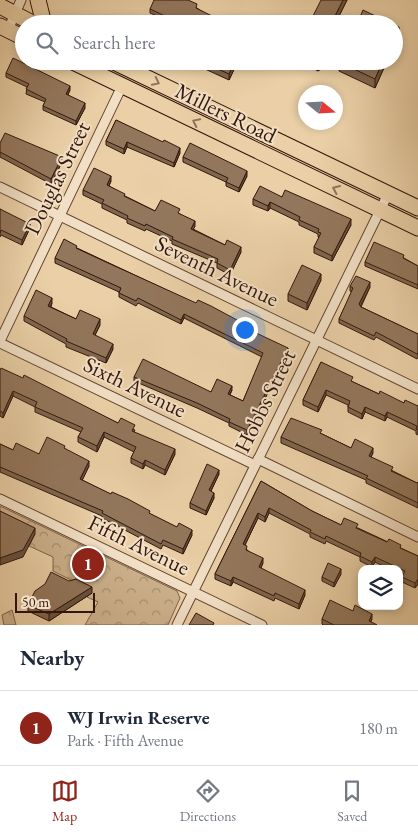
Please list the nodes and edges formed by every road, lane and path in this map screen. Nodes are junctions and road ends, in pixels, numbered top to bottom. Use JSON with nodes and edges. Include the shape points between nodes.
{"nodes":[{"id":1,"x":38,"y":0,"type":"edge"},
{"id":2,"x":1,"y":5,"type":"edge"},
{"id":3,"x":18,"y":7,"type":"edge"},
{"id":4,"x":42,"y":15,"type":"edge"},
{"id":5,"x":4,"y":28,"type":"edge"},
{"id":6,"x":89,"y":70,"type":"edge"},
{"id":7,"x":131,"y":70,"type":"edge"},
{"id":8,"x":122,"y":86,"type":"junction"},
{"id":9,"x":0,"y":187,"type":"edge"},
{"id":10,"x":388,"y":194,"type":"junction"},
{"id":11,"x":418,"y":208,"type":"edge"},
{"id":12,"x":380,"y":210,"type":"junction"},
{"id":13,"x":60,"y":216,"type":"junction"},
{"id":14,"x":418,"y":228,"type":"edge"},
{"id":15,"x":316,"y":340,"type":"junction"},
{"id":16,"x":0,"y":342,"type":"edge"},
{"id":17,"x":418,"y":389,"type":"edge"},
{"id":18,"x":256,"y":462,"type":"junction"},
{"id":19,"x":0,"y":499,"type":"edge"},
{"id":20,"x":418,"y":537,"type":"edge"},
{"id":21,"x":193,"y":592,"type":"junction"},
{"id":22,"x":177,"y":625,"type":"edge"},
{"id":23,"x":262,"y":625,"type":"edge"}],
"edges":[{"from":1,"to":4,"type":"main road"},
{"from":2,"to":3,"type":"main road"},
{"from":3,"to":5,"type":"street"},
{"from":6,"to":8,"type":"main road","name":"Millers Road"},
{"from":7,"to":10,"type":"main road","name":"Millers Road","one_way":true},
{"from":12,"to":8,"type":"main road","name":"Millers Road","one_way":true},
{"from":8,"to":13,"type":"street","name":"Douglas Street"},
{"from":9,"to":13,"type":"street","name":"Seventh Avenue"},
{"from":10,"to":11,"type":"main road","name":"Millers Road"},
{"from":10,"to":12,"type":"street","name":"Hobbs Street"},
{"from":12,"to":14,"type":"main road","name":"Millers Road"},
{"from":12,"to":15,"type":"street","name":"Hobbs Street"},
{"from":13,"to":15,"type":"street","name":"Seventh Avenue"},
{"from":13,"to":16,"type":"street","name":"Douglas Street"},
{"from":15,"to":17,"type":"street","name":"Seventh Avenue"},
{"from":15,"to":18,"type":"street","name":"Hobbs Street"},
{"from":16,"to":18,"type":"street","name":"Sixth Avenue"},
{"from":18,"to":20,"type":"street","name":"Sixth Avenue"},
{"from":18,"to":21,"type":"street","name":"Hobbs Street"},
{"from":19,"to":21,"type":"street","name":"Fifth Avenue"},
{"from":21,"to":22,"type":"street","name":"Hobbs Street"},
{"from":21,"to":23,"type":"street","name":"Fifth Avenue"}]}
